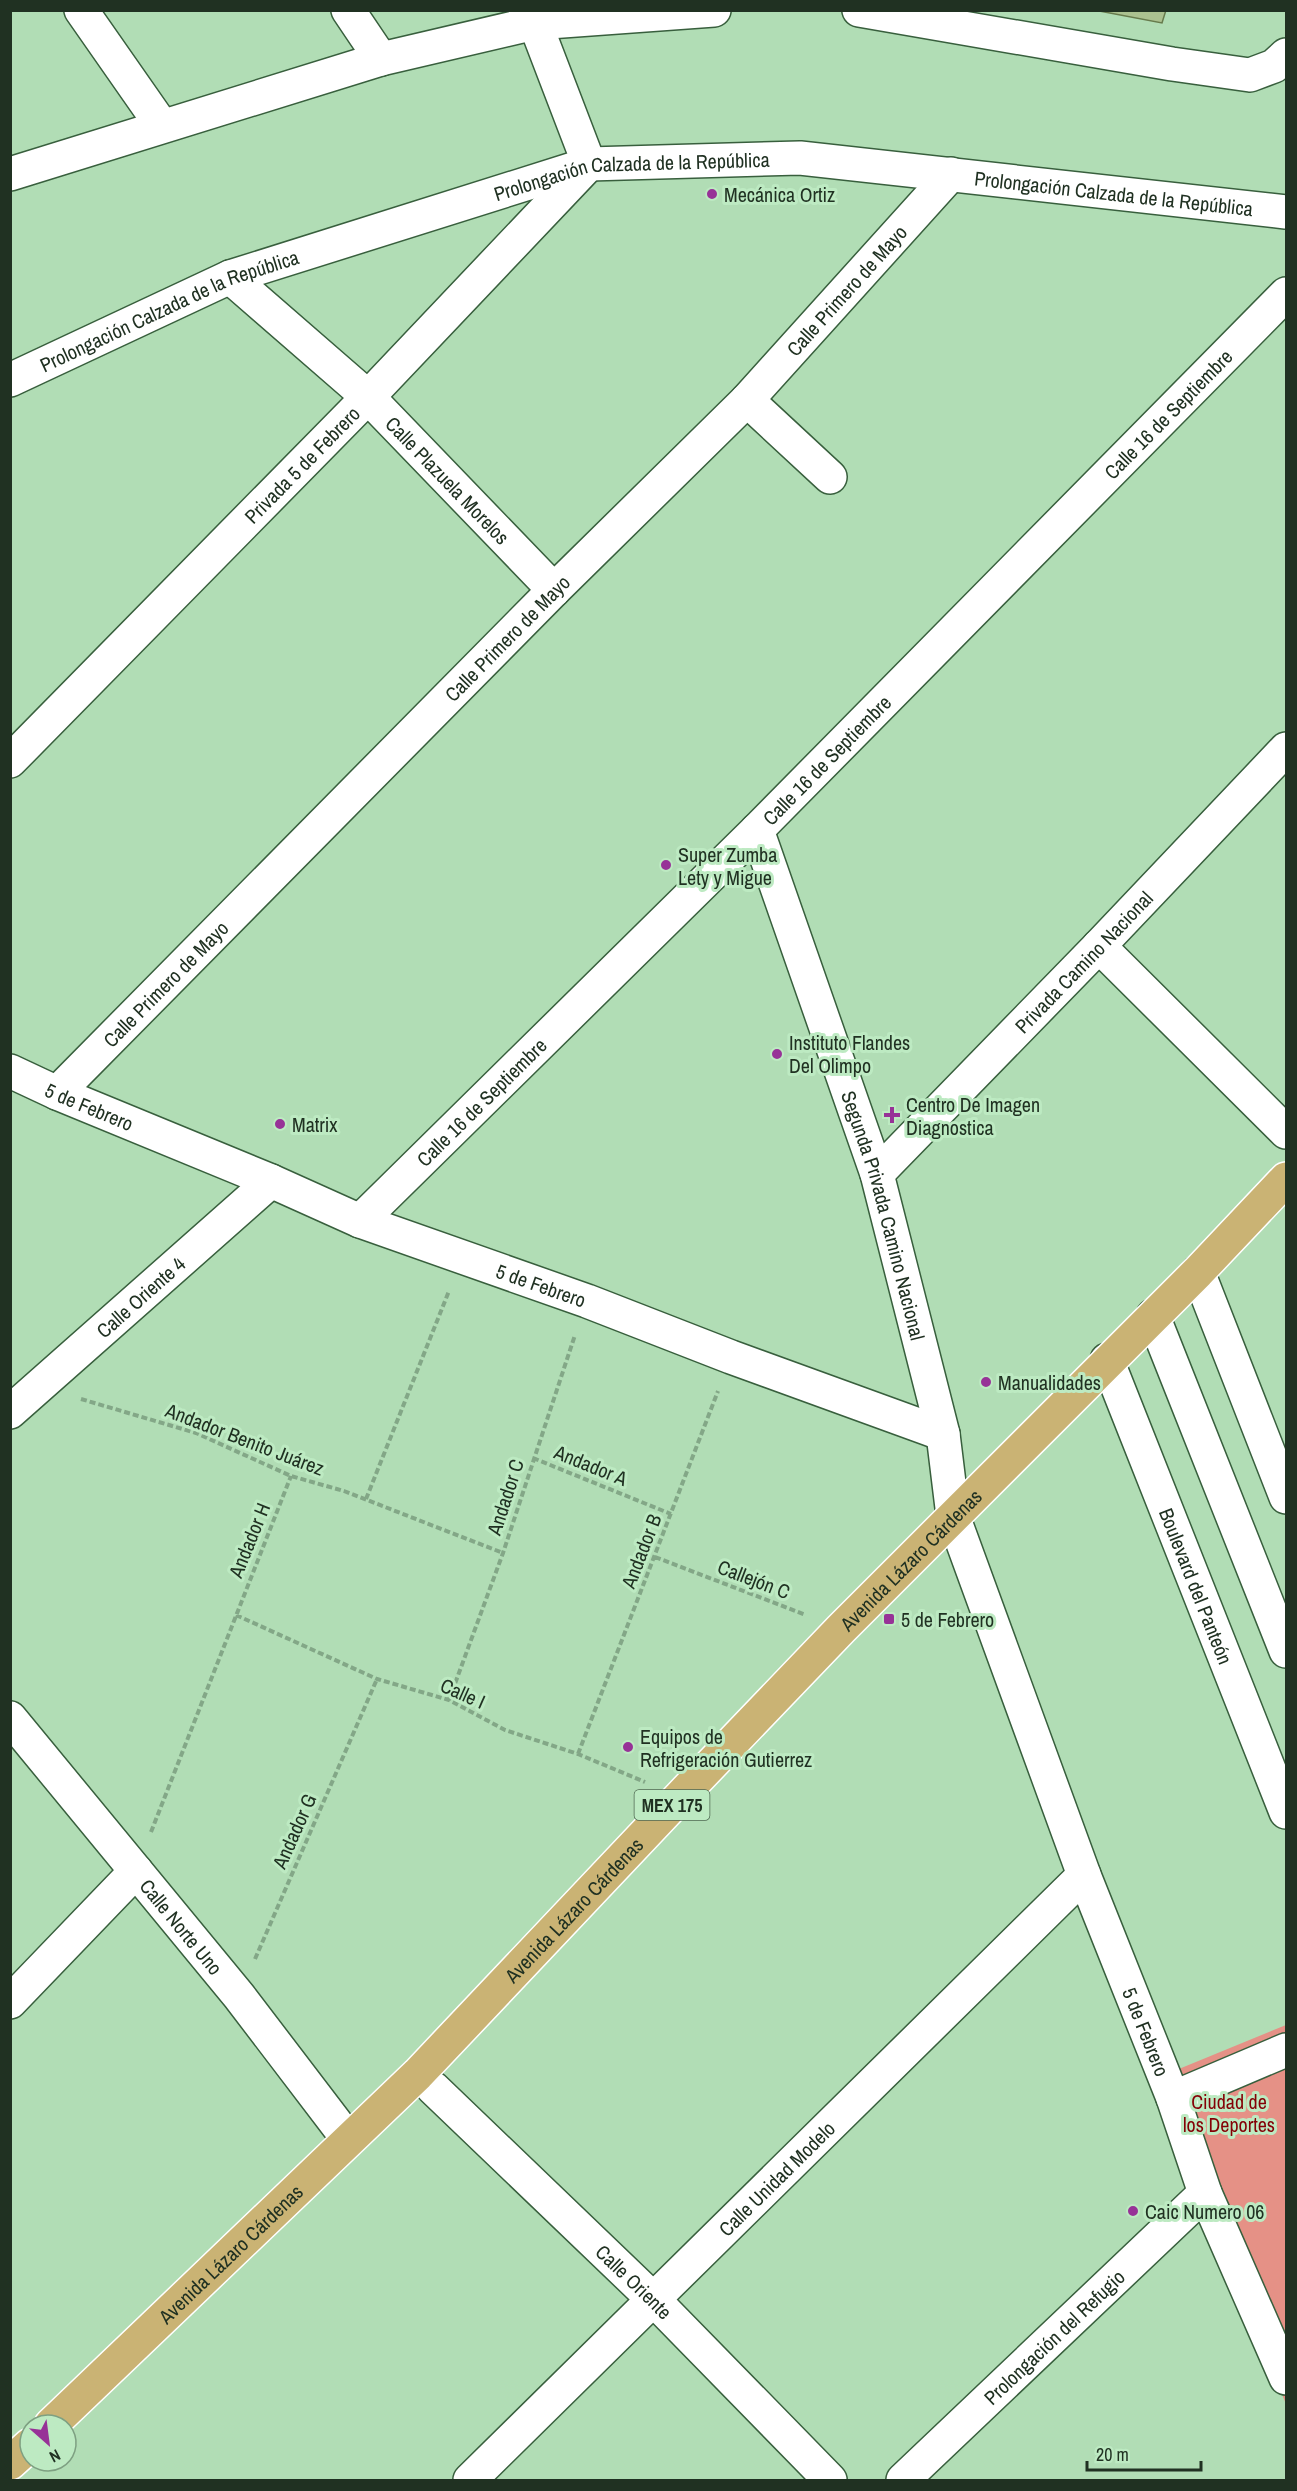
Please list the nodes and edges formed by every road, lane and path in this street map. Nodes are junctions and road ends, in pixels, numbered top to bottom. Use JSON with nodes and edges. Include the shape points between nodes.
{"nodes":[{"id":1,"x":81,"y":10,"type":"edge"},
{"id":2,"x":348,"y":10,"type":"edge"},
{"id":3,"x":714,"y":10,"type":"edge"},
{"id":4,"x":859,"y":10,"type":"edge"},
{"id":5,"x":534,"y":17,"type":"edge"},
{"id":6,"x":1287,"y":55,"type":"edge"},
{"id":7,"x":381,"y":59,"type":"junction"},
{"id":8,"x":162,"y":126,"type":"junction"},
{"id":9,"x":589,"y":164,"type":"junction"},
{"id":10,"x":10,"y":174,"type":"edge"},
{"id":11,"x":951,"y":174,"type":"junction"},
{"id":12,"x":1287,"y":212,"type":"edge"},
{"id":13,"x":230,"y":278,"type":"junction"},
{"id":14,"x":1287,"y":294,"type":"edge"},
{"id":15,"x":10,"y":380,"type":"edge"},
{"id":16,"x":368,"y":397,"type":"junction"},
{"id":17,"x":747,"y":400,"type":"junction"},
{"id":18,"x":830,"y":477,"type":"dead end"},
{"id":19,"x":554,"y":590,"type":"junction"},
{"id":20,"x":1287,"y":749,"type":"edge"},
{"id":21,"x":10,"y":761,"type":"edge"},
{"id":22,"x":757,"y":830,"type":"junction"},
{"id":23,"x":1099,"y":946,"type":"junction"},
{"id":24,"x":10,"y":1071,"type":"edge"},
{"id":25,"x":57,"y":1093,"type":"junction"},
{"id":26,"x":1287,"y":1132,"type":"edge"},
{"id":27,"x":877,"y":1174,"type":"junction"},
{"id":28,"x":1287,"y":1179,"type":"edge"},
{"id":29,"x":271,"y":1181,"type":"junction"},
{"id":30,"x":360,"y":1221,"type":"junction"},
{"id":31,"x":462,"y":1257,"type":"junction"},
{"id":32,"x":1198,"y":1272,"type":"junction"},
{"id":33,"x":587,"y":1301,"type":"junction"},
{"id":34,"x":1153,"y":1316,"type":"junction"},
{"id":35,"x":730,"y":1357,"type":"junction"},
{"id":36,"x":1107,"y":1360,"type":"junction"},
{"id":37,"x":40,"y":1387,"type":"junction"},
{"id":38,"x":10,"y":1412,"type":"edge"},
{"id":39,"x":943,"y":1434,"type":"junction"},
{"id":40,"x":534,"y":1458,"type":"junction"},
{"id":41,"x":291,"y":1476,"type":"junction"},
{"id":42,"x":1287,"y":1497,"type":"edge"},
{"id":43,"x":366,"y":1499,"type":"junction"},
{"id":44,"x":671,"y":1514,"type":"junction"},
{"id":45,"x":953,"y":1516,"type":"junction"},
{"id":46,"x":503,"y":1552,"type":"junction"},
{"id":47,"x":655,"y":1557,"type":"junction"},
{"id":48,"x":236,"y":1615,"type":"junction"},
{"id":49,"x":841,"y":1629,"type":"junction"},
{"id":50,"x":1287,"y":1651,"type":"edge"},
{"id":51,"x":377,"y":1679,"type":"junction"},
{"id":52,"x":449,"y":1700,"type":"junction"},
{"id":53,"x":10,"y":1718,"type":"edge"},
{"id":54,"x":578,"y":1754,"type":"junction"},
{"id":55,"x":680,"y":1797,"type":"junction"},
{"id":56,"x":1287,"y":1812,"type":"edge"},
{"id":57,"x":136,"y":1870,"type":"junction"},
{"id":58,"x":1084,"y":1875,"type":"junction"},
{"id":59,"x":239,"y":1996,"type":"junction"},
{"id":60,"x":10,"y":2002,"type":"edge"},
{"id":61,"x":1287,"y":2050,"type":"edge"},
{"id":62,"x":433,"y":2088,"type":"dead end"},
{"id":63,"x":1173,"y":2098,"type":"junction"},
{"id":64,"x":348,"y":2139,"type":"junction"},
{"id":65,"x":1205,"y":2193,"type":"junction"},
{"id":66,"x":654,"y":2300,"type":"junction"},
{"id":67,"x":1287,"y":2378,"type":"edge"},
{"id":68,"x":63,"y":2413,"type":"edge"},
{"id":69,"x":10,"y":2473,"type":"edge"},
{"id":70,"x":19,"y":2481,"type":"edge"},
{"id":71,"x":470,"y":2481,"type":"edge"},
{"id":72,"x":830,"y":2481,"type":"edge"},
{"id":73,"x":903,"y":2481,"type":"edge"}],
"edges":[{"from":1,"to":8,"type":"street"},
{"from":2,"to":7,"type":"street"},
{"from":3,"to":5,"type":"street"},
{"from":4,"to":6,"type":"street","via":[[1250,75],[1274,66]]},
{"from":5,"to":7,"type":"street"},
{"from":5,"to":9,"type":"street"},
{"from":7,"to":8,"type":"street"},
{"from":8,"to":10,"type":"street"},
{"from":9,"to":11,"type":"street","name":"Prolongación Calzada de la República","via":[[800,158]]},
{"from":9,"to":13,"type":"street","name":"Prolongación Calzada de la República"},
{"from":9,"to":16,"type":"street","name":"Privada 5 de Febrero"},
{"from":11,"to":12,"type":"street","name":"Prolongación Calzada de la República"},
{"from":11,"to":17,"type":"street","name":"Calle Primero de Mayo"},
{"from":13,"to":15,"type":"street","name":"Prolongación Calzada de la República"},
{"from":13,"to":16,"type":"street","name":"Calle Plazuela Morelos"},
{"from":14,"to":22,"type":"street","name":"Calle 16 de Septiembre"},
{"from":16,"to":19,"type":"street","name":"Calle Plazuela Morelos"},
{"from":16,"to":21,"type":"street","name":"Privada 5 de Febrero"},
{"from":17,"to":18,"type":"street"},
{"from":17,"to":19,"type":"street","name":"Calle Primero de Mayo"},
{"from":19,"to":25,"type":"street","name":"Calle Primero de Mayo"},
{"from":20,"to":23,"type":"street","name":"Privada Camino Nacional"},
{"from":22,"to":27,"type":"street","name":"Segunda Privada Camino Nacional"},
{"from":22,"to":30,"type":"street","name":"Calle 16 de Septiembre"},
{"from":23,"to":26,"type":"street"},
{"from":23,"to":27,"type":"street","name":"Privada Camino Nacional"},
{"from":24,"to":25,"type":"street","name":"5 de Febrero"},
{"from":25,"to":29,"type":"street","name":"5 de Febrero"},
{"from":27,"to":39,"type":"street","name":"Segunda Privada Camino Nacional"},
{"from":28,"to":32,"type":"main road","name":"Avenida Lázaro Cárdenas","number":"MEX 175"},
{"from":29,"to":30,"type":"street","name":"5 de Febrero"},
{"from":29,"to":37,"type":"street","name":"Calle Oriente 4"},
{"from":30,"to":31,"type":"street","name":"5 de Febrero"},
{"from":31,"to":33,"type":"street","name":"5 de Febrero"},
{"from":31,"to":43,"type":"path"},
{"from":32,"to":34,"type":"main road","name":"Avenida Lázaro Cárdenas","number":"MEX 175"},
{"from":32,"to":42,"type":"street"},
{"from":33,"to":35,"type":"street","name":"5 de Febrero"},
{"from":33,"to":40,"type":"path","name":"Andador C"},
{"from":34,"to":36,"type":"main road","name":"Avenida Lázaro Cárdenas","number":"MEX 175"},
{"from":34,"to":50,"type":"street"},
{"from":35,"to":39,"type":"street","name":"5 de Febrero"},
{"from":35,"to":44,"type":"path","name":"Andador B"},
{"from":36,"to":45,"type":"main road","name":"Avenida Lázaro Cárdenas","number":"MEX 175"},
{"from":36,"to":56,"type":"street","name":"Boulevard del Panteón"},
{"from":37,"to":38,"type":"street","name":"Calle Oriente 4"},
{"from":37,"to":41,"type":"path","name":"Andador Benito Juárez","via":[[196,1433]]},
{"from":39,"to":45,"type":"street","name":"5 de Febrero"},
{"from":40,"to":44,"type":"path","name":"Andador A"},
{"from":40,"to":46,"type":"path","name":"Andador C"},
{"from":41,"to":43,"type":"path","name":"Andador Benito Juárez"},
{"from":41,"to":48,"type":"path","name":"Andador H"},
{"from":43,"to":46,"type":"path","name":"Andador Benito Juárez"},
{"from":44,"to":47,"type":"path","name":"Andador B"},
{"from":45,"to":49,"type":"main road","name":"Avenida Lázaro Cárdenas","number":"MEX 175"},
{"from":45,"to":58,"type":"street","name":"5 de Febrero"},
{"from":46,"to":52,"type":"path","name":"Andador C"},
{"from":47,"to":49,"type":"path","name":"Callejón C"},
{"from":47,"to":54,"type":"path","name":"Andador B"},
{"from":48,"to":51,"type":"path","name":"Calle I"},
{"from":48,"to":57,"type":"path","name":"Andador H"},
{"from":49,"to":55,"type":"main road","name":"Avenida Lázaro Cárdenas","number":"MEX 175"},
{"from":51,"to":52,"type":"path","name":"Calle I"},
{"from":51,"to":59,"type":"path","name":"Andador G"},
{"from":52,"to":54,"type":"path","name":"Calle I","via":[[505,1730]]},
{"from":53,"to":57,"type":"street","name":"Calle Norte Uno"},
{"from":54,"to":55,"type":"path","name":"Calle I"},
{"from":55,"to":64,"type":"main road","name":"Avenida Lázaro Cárdenas","number":"MEX 175","via":[[418,2074]]},
{"from":57,"to":59,"type":"street","name":"Calle Norte Uno"},
{"from":57,"to":60,"type":"street"},
{"from":58,"to":63,"type":"street","name":"5 de Febrero"},
{"from":58,"to":66,"type":"street","name":"Calle Unidad Modelo"},
{"from":59,"to":64,"type":"street","name":"Calle Norte Uno"},
{"from":61,"to":63,"type":"street"},
{"from":62,"to":66,"type":"street","name":"Calle Oriente"},
{"from":63,"to":65,"type":"street","name":"5 de Febrero"},
{"from":64,"to":68,"type":"main road","name":"Avenida Lázaro Cárdenas","number":"MEX 175"},
{"from":65,"to":67,"type":"street","name":"5 de Febrero"},
{"from":65,"to":73,"type":"street","name":"Prolongación del Refugio"},
{"from":66,"to":71,"type":"street","name":"Calle Unidad Modelo"},
{"from":66,"to":72,"type":"street","name":"Calle Oriente"},
{"from":69,"to":70,"type":"street"}]}
